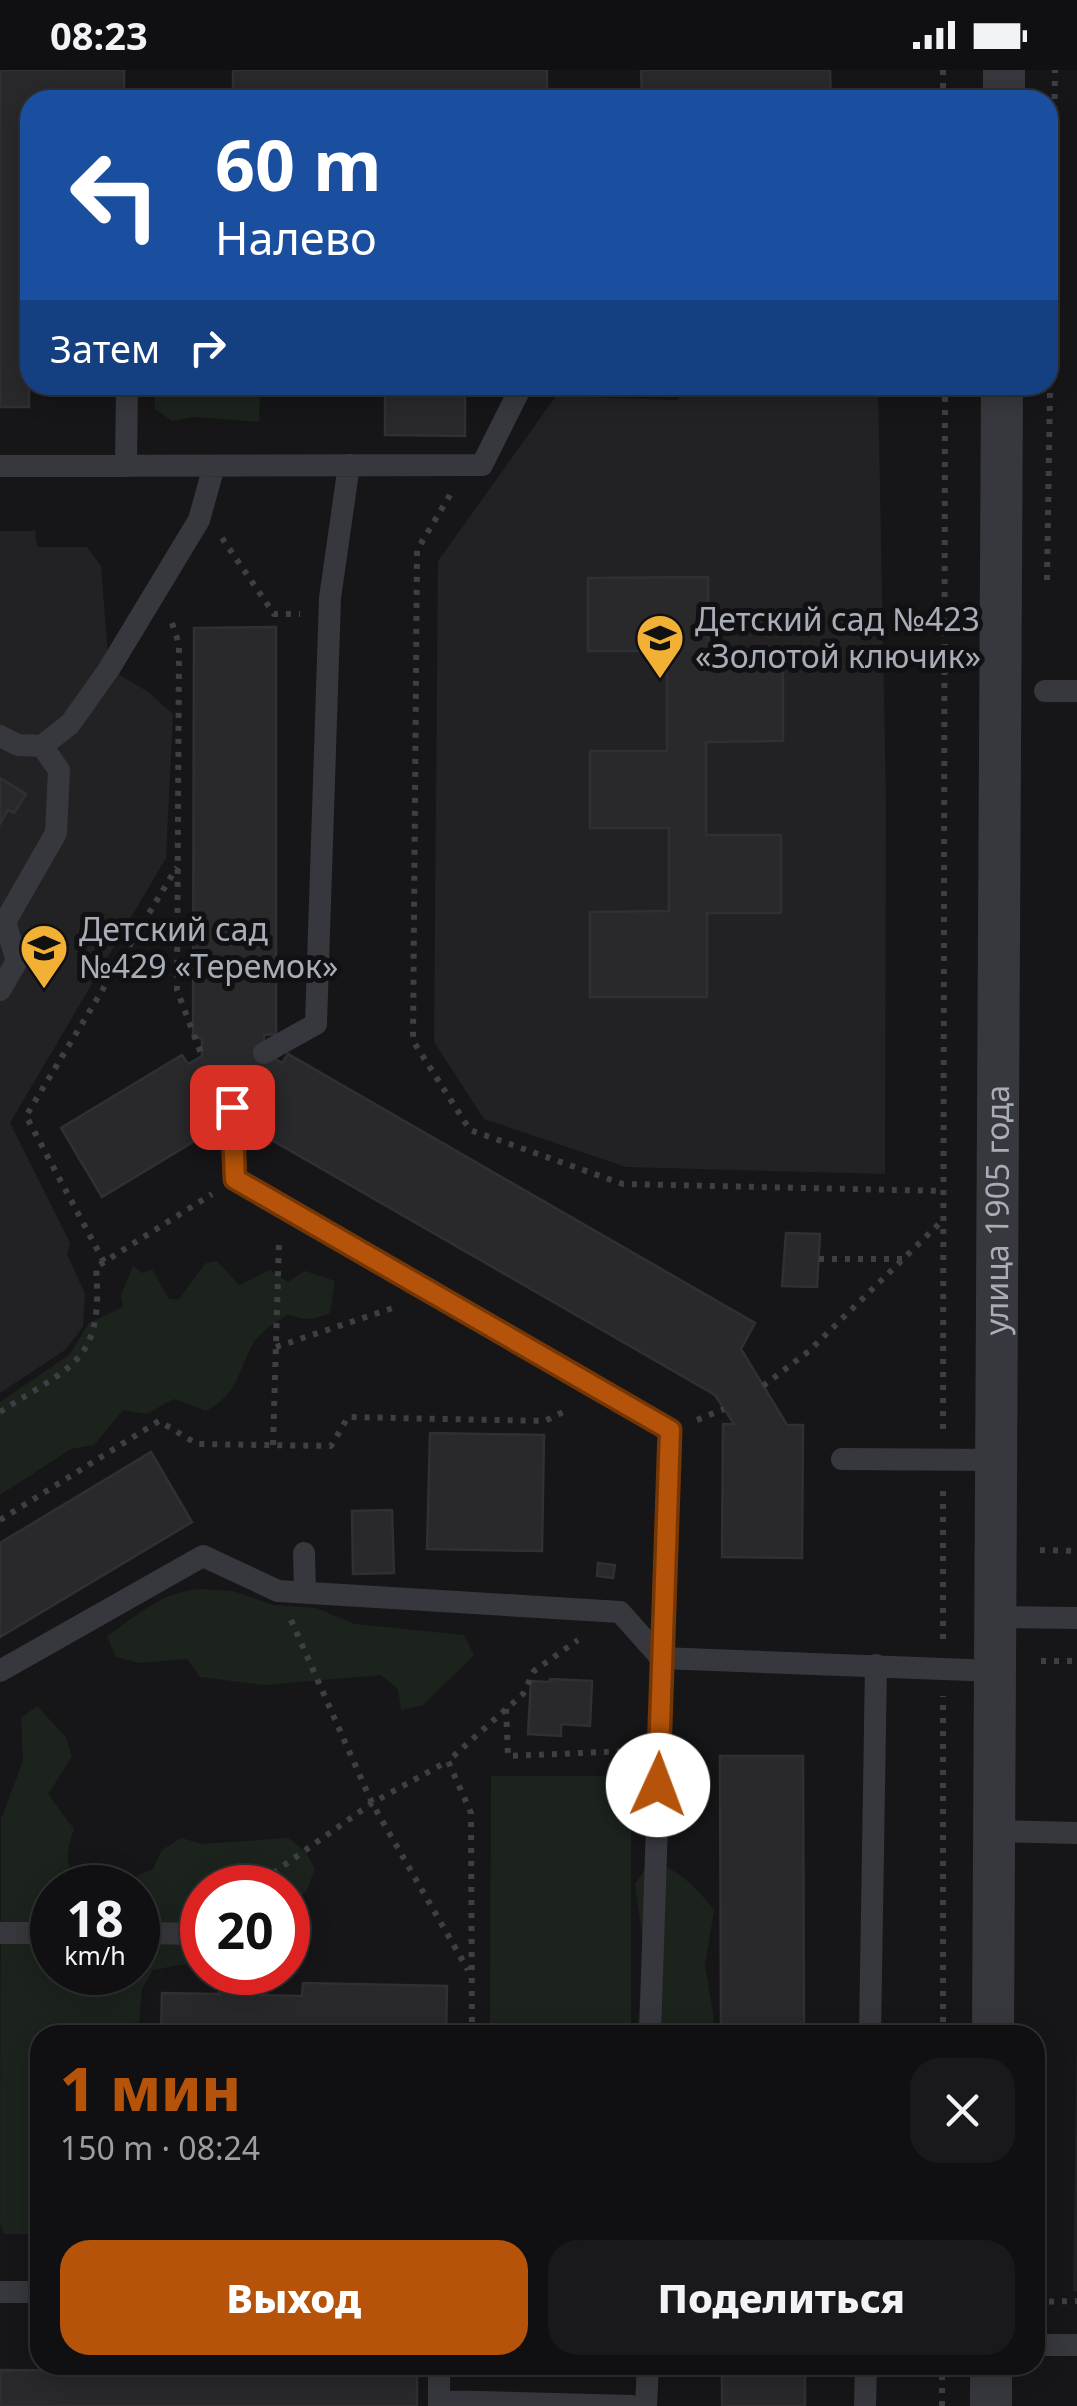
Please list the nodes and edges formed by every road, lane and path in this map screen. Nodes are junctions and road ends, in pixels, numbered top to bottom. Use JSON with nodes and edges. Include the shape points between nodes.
{"nodes":[{"id":1,"x":127,"y":395,"type":"edge"},
{"id":2,"x":517,"y":395,"type":"edge"},
{"id":3,"x":944,"y":395,"type":"edge"},
{"id":4,"x":1002,"y":395,"type":"edge"},
{"id":5,"x":350,"y":465,"type":"junction"},
{"id":6,"x":468,"y":465,"type":"junction"},
{"id":7,"x":0,"y":466,"type":"edge"},
{"id":8,"x":126,"y":466,"type":"junction"},
{"id":9,"x":214,"y":466,"type":"junction"},
{"id":10,"x":202,"y":508,"type":"junction"},
{"id":11,"x":158,"y":584,"type":"junction"},
{"id":12,"x":329,"y":615,"type":"junction"},
{"id":13,"x":1077,"y":690,"type":"edge"},
{"id":14,"x":1045,"y":691,"type":"dead end"},
{"id":15,"x":0,"y":736,"type":"edge"},
{"id":16,"x":42,"y":746,"type":"junction"},
{"id":17,"x":178,"y":866,"type":"junction"},
{"id":18,"x":0,"y":990,"type":"edge"},
{"id":19,"x":264,"y":1053,"type":"dead end"},
{"id":20,"x":202,"y":1056,"type":"dead end"},
{"id":21,"x":232,"y":1107,"type":"dead end"},
{"id":22,"x":235,"y":1179,"type":"junction"},
{"id":23,"x":943,"y":1191,"type":"junction"},
{"id":24,"x":280,"y":1205,"type":"junction"},
{"id":25,"x":943,"y":1220,"type":"junction"},
{"id":26,"x":818,"y":1259,"type":"dead end"},
{"id":27,"x":904,"y":1260,"type":"junction"},
{"id":28,"x":104,"y":1262,"type":"junction"},
{"id":29,"x":435,"y":1294,"type":"junction"},
{"id":30,"x":276,"y":1348,"type":"junction"},
{"id":31,"x":764,"y":1386,"type":"dead end"},
{"id":32,"x":603,"y":1392,"type":"junction"},
{"id":33,"x":0,"y":1412,"type":"edge"},
{"id":34,"x":273,"y":1445,"type":"junction"},
{"id":35,"x":842,"y":1459,"type":"dead end"},
{"id":36,"x":943,"y":1460,"type":"junction"},
{"id":37,"x":996,"y":1460,"type":"junction"},
{"id":38,"x":0,"y":1520,"type":"edge"},
{"id":39,"x":1040,"y":1550,"type":"dead end"},
{"id":40,"x":1077,"y":1551,"type":"edge"},
{"id":41,"x":304,"y":1552,"type":"dead end"},
{"id":42,"x":278,"y":1591,"type":"junction"},
{"id":43,"x":305,"y":1592,"type":"junction"},
{"id":44,"x":620,"y":1612,"type":"junction"},
{"id":45,"x":995,"y":1617,"type":"junction"},
{"id":46,"x":1077,"y":1618,"type":"edge"},
{"id":47,"x":661,"y":1658,"type":"junction"},
{"id":48,"x":1040,"y":1661,"type":"dead end"},
{"id":49,"x":1077,"y":1661,"type":"edge"},
{"id":50,"x":876,"y":1665,"type":"junction"},
{"id":51,"x":942,"y":1667,"type":"junction"},
{"id":52,"x":0,"y":1671,"type":"edge"},
{"id":53,"x":995,"y":1671,"type":"junction"},
{"id":54,"x":506,"y":1708,"type":"junction"},
{"id":55,"x":658,"y":1750,"type":"junction"},
{"id":56,"x":448,"y":1761,"type":"junction"},
{"id":57,"x":372,"y":1803,"type":"junction"},
{"id":58,"x":994,"y":1831,"type":"junction"},
{"id":59,"x":1077,"y":1832,"type":"edge"},
{"id":60,"x":284,"y":1865,"type":"edge"},
{"id":61,"x":0,"y":1933,"type":"edge"},
{"id":62,"x":30,"y":1933,"type":"edge"},
{"id":63,"x":469,"y":1971,"type":"junction"},
{"id":64,"x":472,"y":2025,"type":"edge"},
{"id":65,"x":650,"y":2025,"type":"edge"},
{"id":66,"x":870,"y":2025,"type":"edge"},
{"id":67,"x":942,"y":2025,"type":"edge"},
{"id":68,"x":993,"y":2025,"type":"edge"},
{"id":69,"x":0,"y":2292,"type":"edge"},
{"id":70,"x":30,"y":2292,"type":"edge"},
{"id":71,"x":1077,"y":2301,"type":"edge"},
{"id":72,"x":1045,"y":2302,"type":"edge"},
{"id":73,"x":1045,"y":2345,"type":"edge"},
{"id":74,"x":1077,"y":2345,"type":"edge"},
{"id":75,"x":439,"y":2375,"type":"edge"},
{"id":76,"x":648,"y":2375,"type":"edge"},
{"id":77,"x":866,"y":2375,"type":"edge"},
{"id":78,"x":942,"y":2375,"type":"edge"},
{"id":79,"x":991,"y":2375,"type":"edge"},
{"id":80,"x":439,"y":2404,"type":"edge"},
{"id":81,"x":631,"y":2406,"type":"edge"},
{"id":82,"x":646,"y":2406,"type":"edge"},
{"id":83,"x":865,"y":2406,"type":"edge"},
{"id":84,"x":942,"y":2406,"type":"edge"},
{"id":85,"x":991,"y":2406,"type":"edge"}],
"edges":[{"from":1,"to":8,"type":"lane"},
{"from":2,"to":6,"type":"lane","via":[[482,465]]},
{"from":3,"to":23,"type":"path"},
{"from":4,"to":37,"type":"street","name":"улица 1905 года"},
{"from":5,"to":6,"type":"lane"},
{"from":5,"to":9,"type":"lane"},
{"from":5,"to":12,"type":"lane"},
{"from":6,"to":23,"type":"path","via":[[417,550],[413,1041],[470,1130],[623,1184]]},
{"from":7,"to":8,"type":"lane"},
{"from":8,"to":9,"type":"lane"},
{"from":9,"to":10,"type":"lane"},
{"from":10,"to":11,"type":"lane"},
{"from":10,"to":12,"type":"path","via":[[274,614]]},
{"from":11,"to":16,"type":"lane","via":[[70,724]]},
{"from":11,"to":17,"type":"path","via":[[179,644]]},
{"from":12,"to":19,"type":"lane","via":[[316,1024]]},
{"from":13,"to":14,"type":"lane"},
{"from":15,"to":16,"type":"lane","via":[[18,746]]},
{"from":16,"to":18,"type":"lane","via":[[60,770],[56,833],[5,922],[16,961]]},
{"from":17,"to":20,"type":"path","via":[[177,990]]},
{"from":17,"to":28,"type":"path","via":[[26,1116]]},
{"from":21,"to":22,"type":"lane"},
{"from":22,"to":24,"type":"lane"},
{"from":22,"to":28,"type":"path"},
{"from":23,"to":25,"type":"path"},
{"from":24,"to":29,"type":"lane"},
{"from":24,"to":30,"type":"path"},
{"from":25,"to":27,"type":"path"},
{"from":25,"to":36,"type":"path"},
{"from":26,"to":27,"type":"path"},
{"from":27,"to":31,"type":"path"},
{"from":28,"to":33,"type":"path","via":[[96,1267],[93,1338],[75,1363]]},
{"from":29,"to":30,"type":"path"},
{"from":29,"to":32,"type":"lane"},
{"from":30,"to":34,"type":"path"},
{"from":32,"to":34,"type":"path","via":[[546,1421],[348,1417],[331,1446]]},
{"from":32,"to":47,"type":"lane","via":[[670,1430]]},
{"from":34,"to":38,"type":"path","via":[[196,1444],[159,1421]]},
{"from":35,"to":36,"type":"lane"},
{"from":36,"to":37,"type":"lane"},
{"from":36,"to":51,"type":"path"},
{"from":37,"to":45,"type":"street","name":"улица 1905 года"},
{"from":39,"to":40,"type":"path"},
{"from":41,"to":43,"type":"lane"},
{"from":42,"to":43,"type":"lane"},
{"from":42,"to":52,"type":"lane","via":[[202,1556]]},
{"from":42,"to":57,"type":"path"},
{"from":43,"to":44,"type":"lane"},
{"from":44,"to":47,"type":"lane"},
{"from":44,"to":54,"type":"path","via":[[534,1670],[523,1694]]},
{"from":45,"to":46,"type":"lane"},
{"from":45,"to":53,"type":"street","name":"улица 1905 года"},
{"from":47,"to":50,"type":"lane"},
{"from":47,"to":55,"type":"lane"},
{"from":48,"to":49,"type":"path"},
{"from":50,"to":51,"type":"lane"},
{"from":50,"to":66,"type":"lane"},
{"from":51,"to":53,"type":"lane"},
{"from":51,"to":67,"type":"path"},
{"from":53,"to":58,"type":"street","name":"улица 1905 года"},
{"from":54,"to":55,"type":"path","via":[[508,1756]]},
{"from":54,"to":56,"type":"path"},
{"from":55,"to":65,"type":"lane"},
{"from":56,"to":57,"type":"path"},
{"from":56,"to":63,"type":"path","via":[[471,1813]]},
{"from":57,"to":60,"type":"path"},
{"from":57,"to":63,"type":"path"},
{"from":58,"to":59,"type":"lane"},
{"from":58,"to":68,"type":"street","name":"улица 1905 года"},
{"from":61,"to":62,"type":"lane"},
{"from":63,"to":64,"type":"path"},
{"from":69,"to":70,"type":"lane"},
{"from":71,"to":72,"type":"path"},
{"from":73,"to":74,"type":"lane"},
{"from":75,"to":80,"type":"lane"},
{"from":76,"to":82,"type":"lane"},
{"from":77,"to":83,"type":"lane"},
{"from":78,"to":84,"type":"path"},
{"from":79,"to":85,"type":"street"},
{"from":80,"to":81,"type":"lane"}]}
